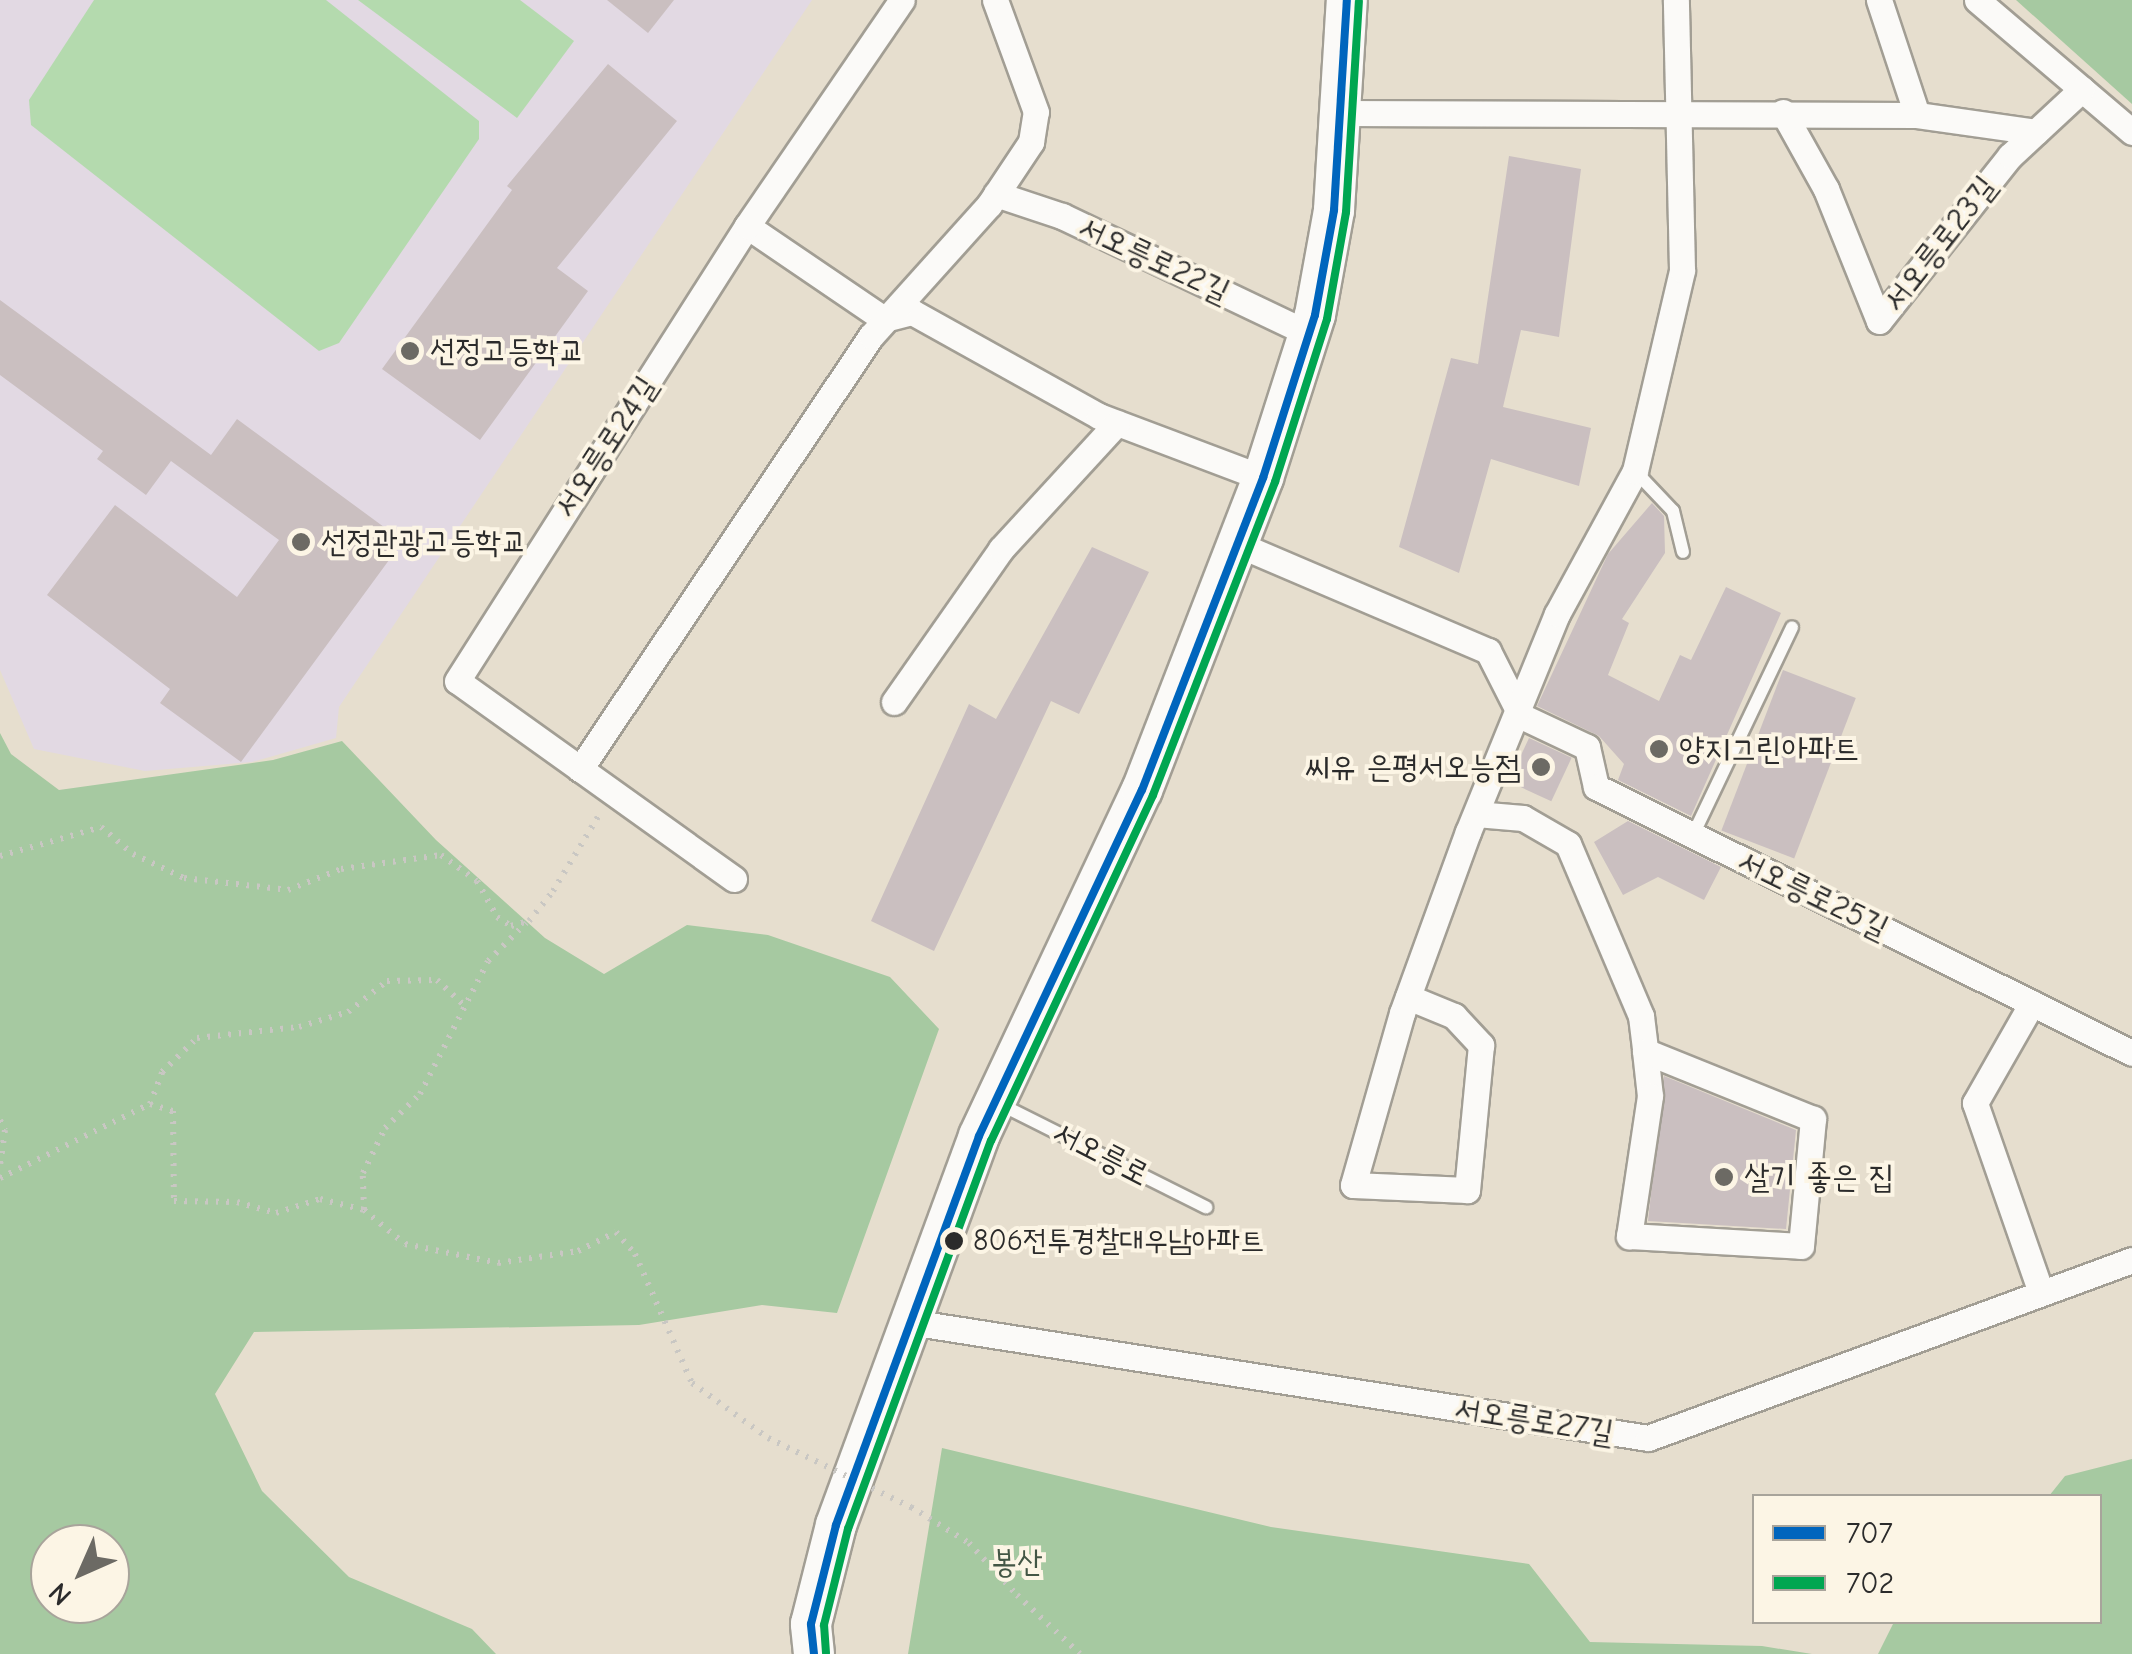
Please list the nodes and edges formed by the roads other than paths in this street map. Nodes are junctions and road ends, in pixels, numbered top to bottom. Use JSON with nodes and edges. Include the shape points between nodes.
{"nodes":[{"id":1,"x":902,"y":0,"type":"edge"},
{"id":2,"x":995,"y":0,"type":"edge"},
{"id":3,"x":1347,"y":0,"type":"edge"},
{"id":4,"x":1676,"y":0,"type":"edge"},
{"id":5,"x":1879,"y":0,"type":"edge"},
{"id":6,"x":1977,"y":0,"type":"edge"},
{"id":7,"x":2082,"y":89,"type":"junction"},
{"id":8,"x":1784,"y":112,"type":"junction"},
{"id":9,"x":1340,"y":113,"type":"junction"},
{"id":10,"x":1678,"y":114,"type":"junction"},
{"id":11,"x":1917,"y":115,"type":"junction"},
{"id":12,"x":2036,"y":132,"type":"junction"},
{"id":13,"x":2132,"y":132,"type":"edge"},
{"id":14,"x":996,"y":194,"type":"junction"},
{"id":15,"x":747,"y":226,"type":"junction"},
{"id":16,"x":884,"y":319,"type":"junction"},
{"id":17,"x":1309,"y":334,"type":"junction"},
{"id":18,"x":1117,"y":424,"type":"junction"},
{"id":19,"x":1635,"y":471,"type":"junction"},
{"id":20,"x":1262,"y":478,"type":"junction"},
{"id":21,"x":1237,"y":544,"type":"junction"},
{"id":22,"x":1683,"y":552,"type":"dead end"},
{"id":23,"x":1792,"y":627,"type":"dead end"},
{"id":24,"x":894,"y":702,"type":"dead end"},
{"id":25,"x":1521,"y":716,"type":"junction"},
{"id":26,"x":580,"y":769,"type":"junction"},
{"id":27,"x":1476,"y":814,"type":"junction"},
{"id":28,"x":1694,"y":835,"type":"junction"},
{"id":29,"x":734,"y":879,"type":"dead end"},
{"id":30,"x":1408,"y":997,"type":"junction"},
{"id":31,"x":2032,"y":1004,"type":"junction"},
{"id":32,"x":1644,"y":1051,"type":"junction"},
{"id":33,"x":2132,"y":1054,"type":"edge"},
{"id":34,"x":995,"y":1102,"type":"junction"},
{"id":35,"x":1206,"y":1207,"type":"dead end"},
{"id":36,"x":2132,"y":1260,"type":"edge"},
{"id":37,"x":2041,"y":1294,"type":"junction"},
{"id":38,"x":910,"y":1322,"type":"junction"},
{"id":39,"x":814,"y":1654,"type":"edge"}],
"edges":[{"from":1,"to":15,"type":"street"},
{"from":2,"to":14,"type":"street","via":[[1036,112],[1031,142]]},
{"from":3,"to":9,"type":"main road"},
{"from":4,"to":10,"type":"street"},
{"from":5,"to":11,"type":"street"},
{"from":6,"to":7,"type":"street"},
{"from":7,"to":12,"type":"street","name":"서오릉로23길"},
{"from":7,"to":13,"type":"street"},
{"from":8,"to":10,"type":"street","name":"서오릉로23길"},
{"from":8,"to":11,"type":"street","name":"서오릉로23길"},
{"from":8,"to":12,"type":"street","name":"서오릉로23길","via":[[1826,190],[1879,321]]},
{"from":9,"to":10,"type":"street","name":"서오릉로23길"},
{"from":9,"to":17,"type":"main road","via":[[1334,210]]},
{"from":10,"to":19,"type":"street","via":[[1682,270]]},
{"from":11,"to":12,"type":"street","name":"서오릉로23길"},
{"from":14,"to":16,"type":"street"},
{"from":14,"to":17,"type":"street","name":"서오릉로22길","via":[[1062,216]]},
{"from":15,"to":16,"type":"street"},
{"from":15,"to":26,"type":"street","name":"서오릉로24길","via":[[457,681]]},
{"from":16,"to":18,"type":"street","via":[[912,312]]},
{"from":16,"to":26,"type":"street"},
{"from":17,"to":20,"type":"main road"},
{"from":18,"to":20,"type":"street"},
{"from":18,"to":24,"type":"street","via":[[1001,549]]},
{"from":19,"to":22,"type":"lane","via":[[1673,511]]},
{"from":19,"to":25,"type":"street","via":[[1557,614]]},
{"from":20,"to":21,"type":"main road"},
{"from":21,"to":25,"type":"street","via":[[1488,651]]},
{"from":21,"to":34,"type":"main road","via":[[1142,790]]},
{"from":23,"to":28,"type":"lane"},
{"from":25,"to":27,"type":"street"},
{"from":25,"to":28,"type":"street","name":"서오릉로25길","via":[[1587,747],[1596,787]]},
{"from":26,"to":29,"type":"street","name":"서오릉로24길"},
{"from":27,"to":30,"type":"street"},
{"from":27,"to":32,"type":"street","via":[[1524,818],[1568,844],[1641,1016]]},
{"from":28,"to":31,"type":"street","name":"서오릉로25길"},
{"from":30,"to":30,"type":"street","via":[[1353,1185],[1467,1190],[1481,1045],[1454,1016]]},
{"from":31,"to":33,"type":"street","name":"서오릉로25길"},
{"from":31,"to":37,"type":"street","via":[[1975,1102]]},
{"from":32,"to":32,"type":"street","via":[[1650,1096],[1629,1236],[1800,1246],[1813,1118]]},
{"from":34,"to":35,"type":"lane","name":"서오릉로"},
{"from":34,"to":38,"type":"main road"},
{"from":36,"to":37,"type":"street","name":"서오릉로27길"},
{"from":37,"to":38,"type":"street","name":"서오릉로27길","via":[[1648,1438]]},
{"from":38,"to":39,"type":"main road","via":[[836,1526],[811,1624]]}]}
